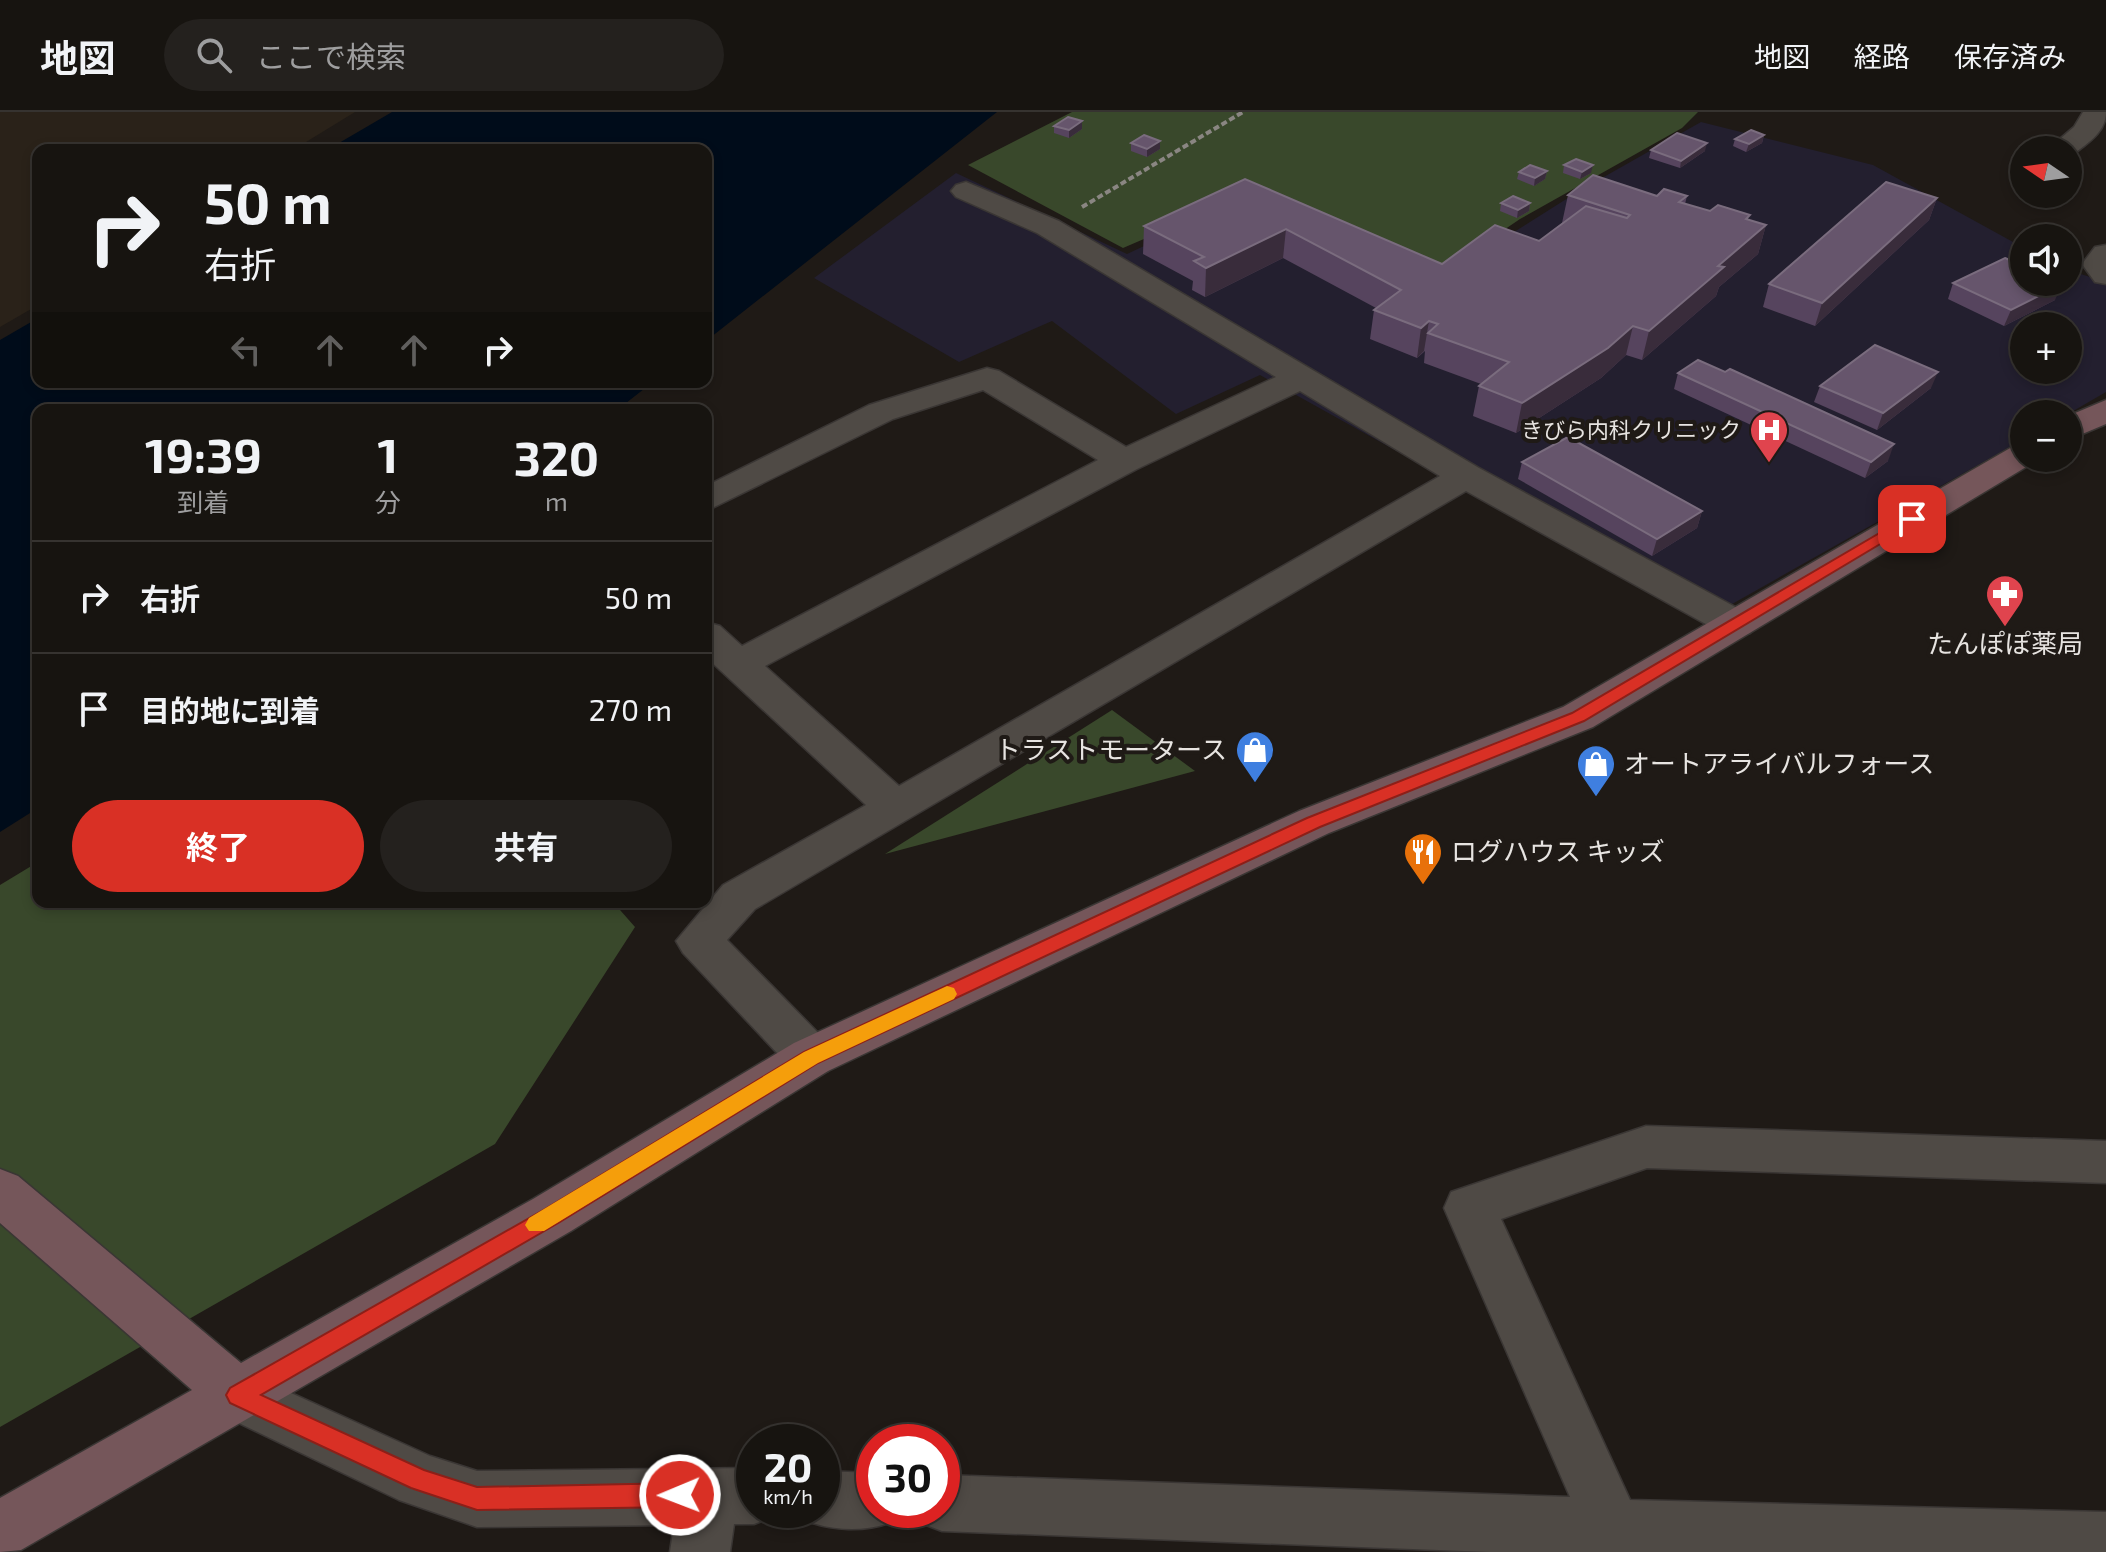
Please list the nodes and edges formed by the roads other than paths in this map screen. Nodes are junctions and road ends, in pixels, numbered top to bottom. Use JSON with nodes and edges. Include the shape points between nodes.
{"nodes":[{"id":1,"x":2097,"y":112,"type":"edge"},
{"id":2,"x":2080,"y":136,"type":"edge"},
{"id":3,"x":966,"y":191,"type":"dead end"},
{"id":4,"x":2106,"y":254,"type":"edge"},
{"id":5,"x":2106,"y":275,"type":"edge"},
{"id":6,"x":1299,"y":379,"type":"junction"},
{"id":7,"x":2106,"y":410,"type":"edge"},
{"id":8,"x":2082,"y":423,"type":"edge"},
{"id":9,"x":1124,"y":461,"type":"junction"},
{"id":10,"x":2010,"y":462,"type":"edge"},
{"id":11,"x":1466,"y":476,"type":"junction"},
{"id":12,"x":712,"y":497,"type":"edge"},
{"id":13,"x":1736,"y":624,"type":"junction"},
{"id":14,"x":712,"y":640,"type":"edge"},
{"id":15,"x":740,"y":663,"type":"junction"},
{"id":16,"x":897,"y":808,"type":"junction"},
{"id":17,"x":811,"y":1057,"type":"junction"},
{"id":18,"x":2106,"y":1162,"type":"edge"},
{"id":19,"x":0,"y":1191,"type":"edge"},
{"id":20,"x":238,"y":1395,"type":"junction"},
{"id":21,"x":732,"y":1495,"type":"edge"},
{"id":22,"x":960,"y":1504,"type":"edge"},
{"id":23,"x":1613,"y":1528,"type":"junction"},
{"id":24,"x":0,"y":1530,"type":"edge"},
{"id":25,"x":2106,"y":1541,"type":"edge"},
{"id":26,"x":1783,"y":1543,"type":"edge"},
{"id":27,"x":700,"y":1552,"type":"edge"}],
"edges":[{"from":1,"to":2,"type":"street"},
{"from":3,"to":6,"type":"street","via":[[1048,227]]},
{"from":4,"to":5,"type":"street","via":[[2098,264]]},
{"from":6,"to":9,"type":"street"},
{"from":6,"to":11,"type":"street"},
{"from":7,"to":8,"type":"street"},
{"from":9,"to":12,"type":"street","via":[[987,378],[881,412]]},
{"from":9,"to":15,"type":"street"},
{"from":10,"to":13,"type":"street"},
{"from":11,"to":13,"type":"street"},
{"from":11,"to":16,"type":"street"},
{"from":13,"to":17,"type":"street","via":[[1578,717],[1314,822]]},
{"from":14,"to":15,"type":"street"},
{"from":15,"to":16,"type":"street"},
{"from":16,"to":17,"type":"street","via":[[739,897],[699,941]]},
{"from":17,"to":20,"type":"street","via":[[552,1215]]},
{"from":18,"to":23,"type":"street","via":[[1646,1147],[1470,1208]]},
{"from":19,"to":20,"type":"street"},
{"from":20,"to":21,"type":"street","via":[[420,1480],[477,1499]]},
{"from":20,"to":24,"type":"street"},
{"from":21,"to":27,"type":"street"},
{"from":22,"to":23,"type":"street"},
{"from":23,"to":26,"type":"street"},
{"from":25,"to":26,"type":"street"}]}
